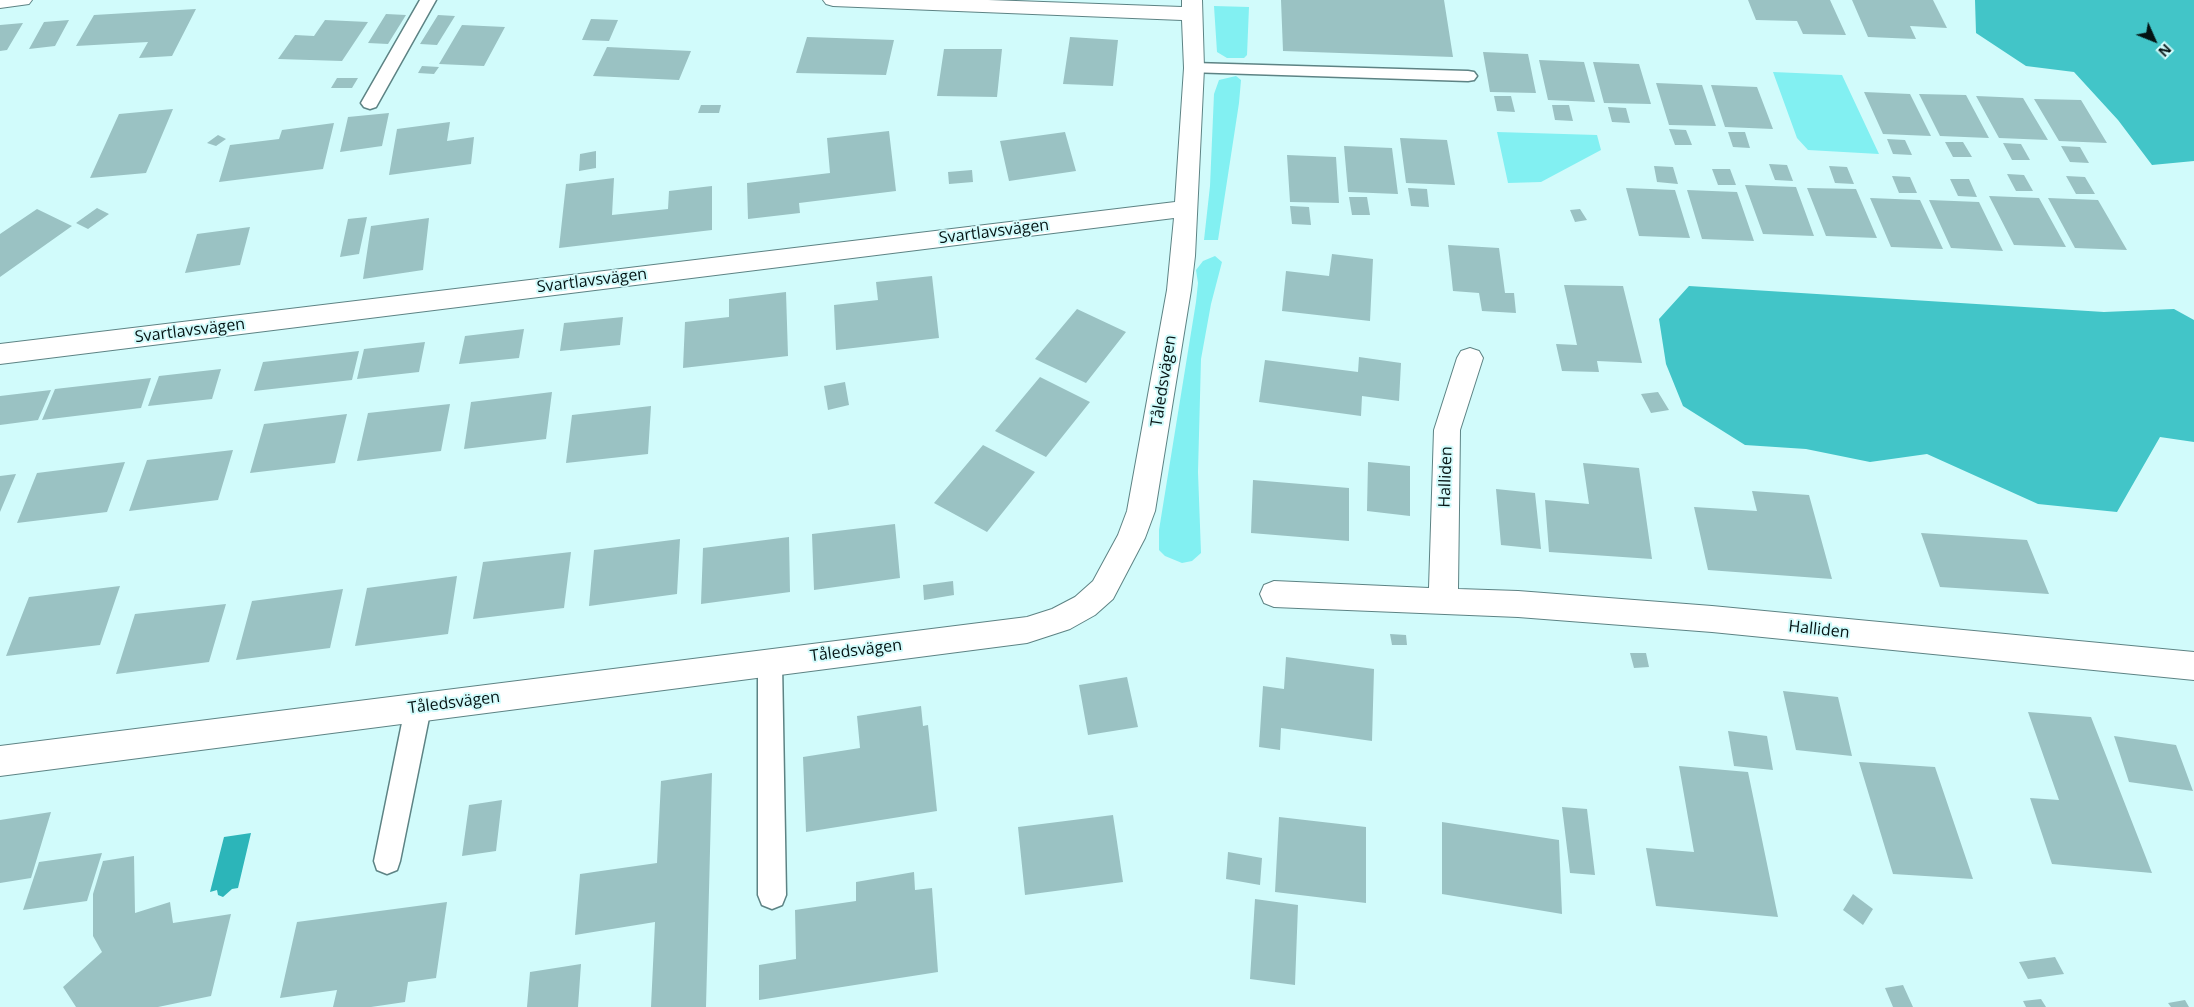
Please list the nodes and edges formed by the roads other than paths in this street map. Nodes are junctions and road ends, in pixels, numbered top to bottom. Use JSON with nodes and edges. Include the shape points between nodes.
{"nodes":[{"id":1,"x":22,"y":0,"type":"edge"},
{"id":2,"x":428,"y":0,"type":"edge"},
{"id":3,"x":833,"y":0,"type":"edge"},
{"id":4,"x":0,"y":2,"type":"edge"},
{"id":5,"x":1193,"y":7,"type":"edge"},
{"id":6,"x":1331,"y":53,"type":"dead end"},
{"id":7,"x":1194,"y":68,"type":"junction"},
{"id":8,"x":1333,"y":72,"type":"junction"},
{"id":9,"x":1468,"y":76,"type":"dead end"},
{"id":10,"x":370,"y":102,"type":"dead end"},
{"id":11,"x":1184,"y":209,"type":"junction"},
{"id":12,"x":0,"y":354,"type":"edge"},
{"id":13,"x":1470,"y":358,"type":"dead end"},
{"id":14,"x":1274,"y":594,"type":"dead end"},
{"id":15,"x":1443,"y":600,"type":"junction"},
{"id":16,"x":770,"y":662,"type":"junction"},
{"id":17,"x":2194,"y":666,"type":"edge"},
{"id":18,"x":418,"y":708,"type":"junction"},
{"id":19,"x":0,"y":761,"type":"edge"},
{"id":20,"x":387,"y":861,"type":"dead end"},
{"id":21,"x":772,"y":895,"type":"dead end"}],
"edges":[{"from":1,"to":4,"type":"street"},
{"from":2,"to":10,"type":"lane"},
{"from":3,"to":5,"type":"street"},
{"from":5,"to":7,"type":"street","name":"Tåledsvägen"},
{"from":6,"to":8,"type":"lane"},
{"from":7,"to":8,"type":"lane"},
{"from":7,"to":11,"type":"street","name":"Tåledsvägen"},
{"from":8,"to":9,"type":"lane","via":[[1415,67]]},
{"from":11,"to":12,"type":"street","name":"Svartlavsvägen"},
{"from":11,"to":16,"type":"street","name":"Tåledsvägen","via":[[1179,290],[1141,511],[1103,590],[1085,606],[1060,620],[1027,630]]},
{"from":13,"to":15,"type":"street","name":"Halliden","via":[[1447,430]]},
{"from":14,"to":15,"type":"street","name":"Halliden"},
{"from":15,"to":17,"type":"street","name":"Halliden","via":[[1712,619]]},
{"from":16,"to":18,"type":"street","name":"Tåledsvägen"},
{"from":16,"to":21,"type":"lane"},
{"from":18,"to":19,"type":"street","name":"Tåledsvägen"},
{"from":18,"to":20,"type":"lane"}]}
